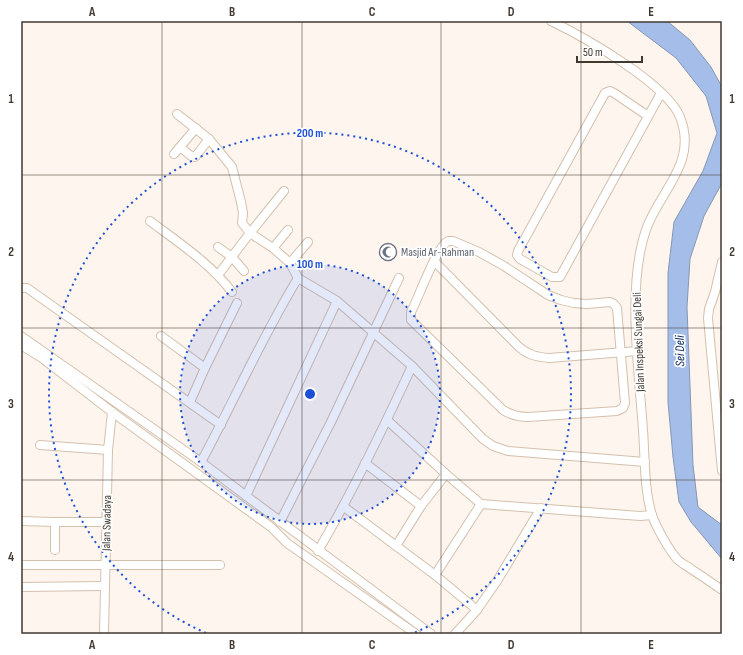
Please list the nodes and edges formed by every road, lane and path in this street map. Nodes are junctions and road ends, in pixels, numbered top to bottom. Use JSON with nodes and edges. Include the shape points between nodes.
{"nodes":[{"id":1,"x":551,"y":21,"type":"edge"},
{"id":2,"x":661,"y":93,"type":"junction"},
{"id":3,"x":177,"y":114,"type":"dead end"},
{"id":4,"x":648,"y":116,"type":"junction"},
{"id":5,"x":196,"y":128,"type":"junction"},
{"id":6,"x":209,"y":139,"type":"junction"},
{"id":7,"x":180,"y":147,"type":"junction"},
{"id":8,"x":174,"y":154,"type":"dead end"},
{"id":9,"x":284,"y":191,"type":"dead end"},
{"id":10,"x":150,"y":221,"type":"dead end"},
{"id":11,"x":288,"y":230,"type":"dead end"},
{"id":12,"x":250,"y":233,"type":"junction"},
{"id":13,"x":308,"y":242,"type":"dead end"},
{"id":14,"x":218,"y":247,"type":"dead end"},
{"id":15,"x":273,"y":248,"type":"junction"},
{"id":16,"x":232,"y":257,"type":"junction"},
{"id":17,"x":434,"y":261,"type":"junction"},
{"id":18,"x":722,"y":262,"type":"edge"},
{"id":19,"x":290,"y":263,"type":"junction"},
{"id":20,"x":244,"y":271,"type":"dead end"},
{"id":21,"x":218,"y":275,"type":"junction"},
{"id":22,"x":298,"y":278,"type":"junction"},
{"id":23,"x":399,"y":278,"type":"dead end"},
{"id":24,"x":21,"y":288,"type":"edge"},
{"id":25,"x":232,"y":292,"type":"dead end"},
{"id":26,"x":337,"y":301,"type":"junction"},
{"id":27,"x":237,"y":303,"type":"dead end"},
{"id":28,"x":374,"y":334,"type":"junction"},
{"id":29,"x":21,"y":336,"type":"edge"},
{"id":30,"x":161,"y":336,"type":"dead end"},
{"id":31,"x":21,"y":345,"type":"edge"},
{"id":32,"x":638,"y":351,"type":"junction"},
{"id":33,"x":620,"y":353,"type":"junction"},
{"id":34,"x":412,"y":366,"type":"junction"},
{"id":35,"x":205,"y":368,"type":"junction"},
{"id":36,"x":190,"y":402,"type":"junction"},
{"id":37,"x":720,"y":409,"type":"edge"},
{"id":38,"x":112,"y":412,"type":"junction"},
{"id":39,"x":387,"y":420,"type":"junction"},
{"id":40,"x":221,"y":425,"type":"junction"},
{"id":41,"x":40,"y":445,"type":"dead end"},
{"id":42,"x":108,"y":450,"type":"junction"},
{"id":43,"x":721,"y":453,"type":"edge"},
{"id":44,"x":201,"y":462,"type":"junction"},
{"id":45,"x":645,"y":462,"type":"junction"},
{"id":46,"x":365,"y":463,"type":"junction"},
{"id":47,"x":722,"y":471,"type":"edge"},
{"id":48,"x":446,"y":474,"type":"junction"},
{"id":49,"x":246,"y":496,"type":"junction"},
{"id":50,"x":481,"y":504,"type":"junction"},
{"id":51,"x":421,"y":506,"type":"junction"},
{"id":52,"x":344,"y":507,"type":"junction"},
{"id":53,"x":541,"y":508,"type":"junction"},
{"id":54,"x":652,"y":515,"type":"junction"},
{"id":55,"x":21,"y":521,"type":"edge"},
{"id":56,"x":55,"y":522,"type":"junction"},
{"id":57,"x":107,"y":522,"type":"junction"},
{"id":58,"x":280,"y":522,"type":"junction"},
{"id":59,"x":396,"y":546,"type":"junction"},
{"id":60,"x":55,"y":550,"type":"dead end"},
{"id":61,"x":318,"y":551,"type":"junction"},
{"id":62,"x":21,"y":565,"type":"edge"},
{"id":63,"x":106,"y":565,"type":"junction"},
{"id":64,"x":220,"y":565,"type":"dead end"},
{"id":65,"x":435,"y":575,"type":"junction"},
{"id":66,"x":104,"y":586,"type":"junction"},
{"id":67,"x":21,"y":587,"type":"edge"},
{"id":68,"x":722,"y":590,"type":"edge"},
{"id":69,"x":477,"y":610,"type":"junction"},
{"id":70,"x":104,"y":634,"type":"edge"},
{"id":71,"x":416,"y":634,"type":"edge"},
{"id":72,"x":431,"y":634,"type":"edge"},
{"id":73,"x":454,"y":634,"type":"edge"}],
"edges":[{"from":1,"to":2,"type":"street","name":"Jalan Inspeksi Sungai Deli","via":[[606,52],[635,71]]},
{"from":2,"to":4,"type":"street"},
{"from":2,"to":32,"type":"street","name":"Jalan Inspeksi Sungai Deli","via":[[680,116],[684,148],[682,161],[673,182],[647,227],[637,284]]},
{"from":3,"to":5,"type":"street"},
{"from":4,"to":4,"type":"street","via":[[560,277],[552,277],[520,259],[518,251],[605,93],[614,93]]},
{"from":5,"to":6,"type":"street"},
{"from":5,"to":7,"type":"street"},
{"from":6,"to":7,"type":"street","via":[[195,157]]},
{"from":6,"to":12,"type":"street","via":[[232,167],[243,213],[242,223]]},
{"from":7,"to":8,"type":"street"},
{"from":9,"to":12,"type":"street"},
{"from":10,"to":21,"type":"street"},
{"from":11,"to":15,"type":"street"},
{"from":12,"to":15,"type":"street"},
{"from":12,"to":16,"type":"street"},
{"from":13,"to":19,"type":"street"},
{"from":14,"to":16,"type":"street"},
{"from":15,"to":19,"type":"street"},
{"from":16,"to":20,"type":"street"},
{"from":16,"to":21,"type":"street"},
{"from":17,"to":33,"type":"street","via":[[529,354],[549,358]]},
{"from":17,"to":33,"type":"street","via":[[444,243],[453,241],[479,252],[535,288],[560,300],[587,304],[612,302],[617,308]]},
{"from":17,"to":33,"type":"street","via":[[411,312],[411,320],[508,414],[528,417],[621,410],[625,403]]},
{"from":18,"to":37,"type":"street","via":[[708,318]]},
{"from":19,"to":22,"type":"street"},
{"from":21,"to":25,"type":"street"},
{"from":22,"to":26,"type":"street"},
{"from":22,"to":40,"type":"street","via":[[280,308]]},
{"from":23,"to":28,"type":"street"},
{"from":24,"to":36,"type":"street","via":[[27,288]]},
{"from":26,"to":28,"type":"street"},
{"from":26,"to":49,"type":"street"},
{"from":27,"to":35,"type":"street"},
{"from":28,"to":34,"type":"street"},
{"from":28,"to":58,"type":"street"},
{"from":29,"to":44,"type":"street"},
{"from":30,"to":35,"type":"street"},
{"from":31,"to":38,"type":"street"},
{"from":32,"to":33,"type":"street"},
{"from":32,"to":45,"type":"street","name":"Jalan Inspeksi Sungai Deli"},
{"from":34,"to":39,"type":"street"},
{"from":34,"to":45,"type":"street","via":[[483,439],[498,448],[522,454]]},
{"from":35,"to":36,"type":"street"},
{"from":36,"to":40,"type":"street"},
{"from":37,"to":43,"type":"street"},
{"from":38,"to":42,"type":"street","name":"Jalan Swadaya"},
{"from":38,"to":71,"type":"street","via":[[271,528],[287,543]]},
{"from":39,"to":46,"type":"street"},
{"from":39,"to":48,"type":"street"},
{"from":40,"to":44,"type":"street"},
{"from":41,"to":42,"type":"street"},
{"from":42,"to":57,"type":"street","name":"Jalan Swadaya"},
{"from":43,"to":47,"type":"street"},
{"from":44,"to":49,"type":"street"},
{"from":45,"to":54,"type":"street","name":"Jalan Inspeksi Sungai Deli"},
{"from":46,"to":51,"type":"street"},
{"from":46,"to":52,"type":"street"},
{"from":48,"to":50,"type":"street"},
{"from":48,"to":51,"type":"street"},
{"from":49,"to":58,"type":"street"},
{"from":50,"to":53,"type":"street"},
{"from":50,"to":65,"type":"street"},
{"from":51,"to":59,"type":"street"},
{"from":52,"to":59,"type":"street"},
{"from":52,"to":61,"type":"street"},
{"from":53,"to":54,"type":"street"},
{"from":53,"to":69,"type":"street"},
{"from":54,"to":68,"type":"street","name":"Jalan Inspeksi Sungai Deli","via":[[677,559]]},
{"from":55,"to":56,"type":"street"},
{"from":56,"to":57,"type":"street"},
{"from":56,"to":60,"type":"street"},
{"from":57,"to":63,"type":"street","name":"Jalan Swadaya"},
{"from":58,"to":61,"type":"street"},
{"from":59,"to":65,"type":"street"},
{"from":61,"to":72,"type":"street"},
{"from":62,"to":63,"type":"street"},
{"from":63,"to":64,"type":"street"},
{"from":63,"to":66,"type":"street","name":"Jalan Swadaya"},
{"from":65,"to":69,"type":"street"},
{"from":66,"to":67,"type":"street"},
{"from":66,"to":70,"type":"street","name":"Jalan Swadaya"},
{"from":69,"to":73,"type":"street"}]}
